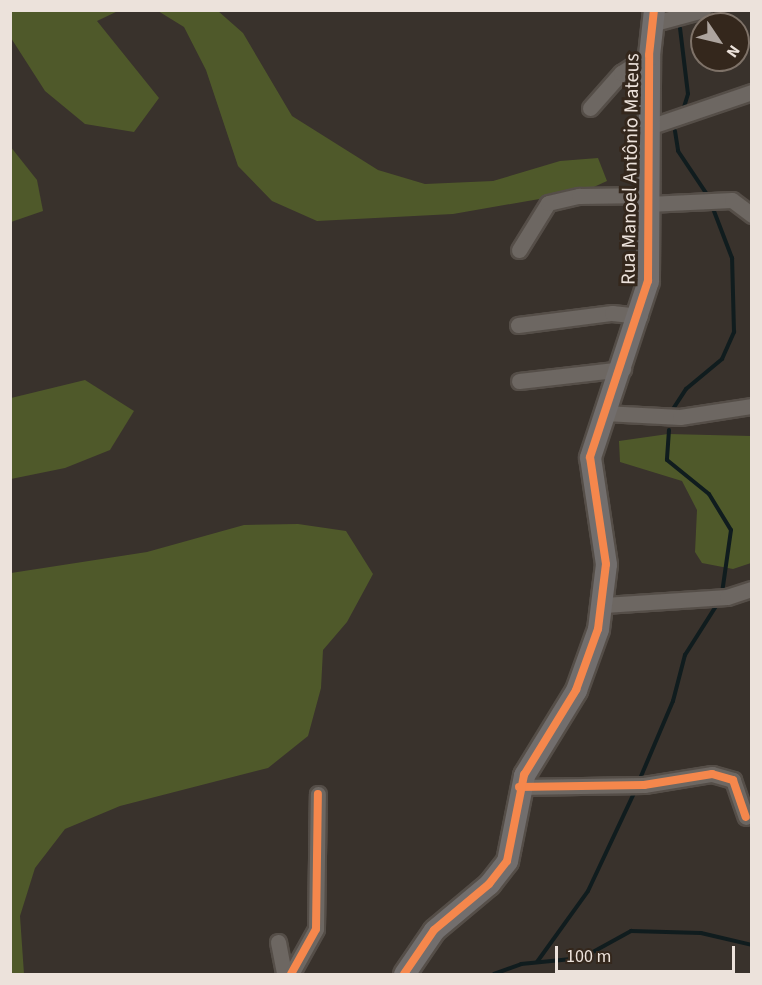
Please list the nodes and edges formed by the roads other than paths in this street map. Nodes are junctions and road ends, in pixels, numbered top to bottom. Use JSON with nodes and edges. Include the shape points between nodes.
{"nodes":[{"id":1,"x":703,"y":10,"type":"edge"},
{"id":2,"x":653,"y":17,"type":"edge"},
{"id":3,"x":649,"y":55,"type":"junction"},
{"id":4,"x":752,"y":92,"type":"edge"},
{"id":5,"x":590,"y":108,"type":"dead end"},
{"id":6,"x":649,"y":127,"type":"junction"},
{"id":7,"x":647,"y":199,"type":"junction"},
{"id":8,"x":752,"y":215,"type":"edge"},
{"id":9,"x":519,"y":250,"type":"dead end"},
{"id":10,"x":640,"y":316,"type":"junction"},
{"id":11,"x":518,"y":326,"type":"dead end"},
{"id":12,"x":622,"y":369,"type":"junction"},
{"id":13,"x":519,"y":381,"type":"dead end"},
{"id":14,"x":752,"y":406,"type":"edge"},
{"id":15,"x":604,"y":413,"type":"junction"},
{"id":16,"x":752,"y":589,"type":"edge"},
{"id":17,"x":604,"y":605,"type":"junction"},
{"id":18,"x":519,"y":787,"type":"junction"},
{"id":19,"x":318,"y":794,"type":"dead end"},
{"id":20,"x":746,"y":817,"type":"dead end"},
{"id":21,"x":278,"y":942,"type":"dead end"},
{"id":22,"x":284,"y":975,"type":"edge"},
{"id":23,"x":291,"y":975,"type":"edge"},
{"id":24,"x":404,"y":975,"type":"edge"}],
"edges":[{"from":1,"to":2,"type":"street"},
{"from":2,"to":3,"type":"street","name":"Rua Manoel Antônio Mateus"},
{"from":3,"to":5,"type":"street","via":[[621,73]]},
{"from":3,"to":6,"type":"street","name":"Rua Manoel Antônio Mateus"},
{"from":4,"to":6,"type":"street"},
{"from":6,"to":7,"type":"street","name":"Rua Manoel Antônio Mateus"},
{"from":7,"to":8,"type":"street","via":[[738,202]]},
{"from":7,"to":9,"type":"street","via":[[579,196],[549,203]]},
{"from":7,"to":10,"type":"street","name":"Rua Manoel Antônio Mateus","via":[[648,281]]},
{"from":10,"to":11,"type":"street","via":[[612,313]]},
{"from":10,"to":12,"type":"street","name":"Rua Manoel Antônio Mateus"},
{"from":12,"to":13,"type":"street"},
{"from":12,"to":15,"type":"street","name":"Rua Manoel Antônio Mateus"},
{"from":14,"to":15,"type":"street","via":[[680,417]]},
{"from":15,"to":17,"type":"street","name":"Rua Manoel Antônio Mateus","via":[[590,471],[606,564]]},
{"from":16,"to":17,"type":"street","via":[[727,597]]},
{"from":17,"to":18,"type":"street","name":"Rua Manoel Antônio Mateus","via":[[576,690]]},
{"from":18,"to":20,"type":"street","via":[[638,785],[699,773],[727,776],[737,786]]},
{"from":18,"to":24,"type":"street","name":"Rua Manoel Antônio Mateus","via":[[510,850],[499,874],[434,930]]},
{"from":19,"to":23,"type":"street","via":[[316,929]]},
{"from":21,"to":22,"type":"street"}]}
